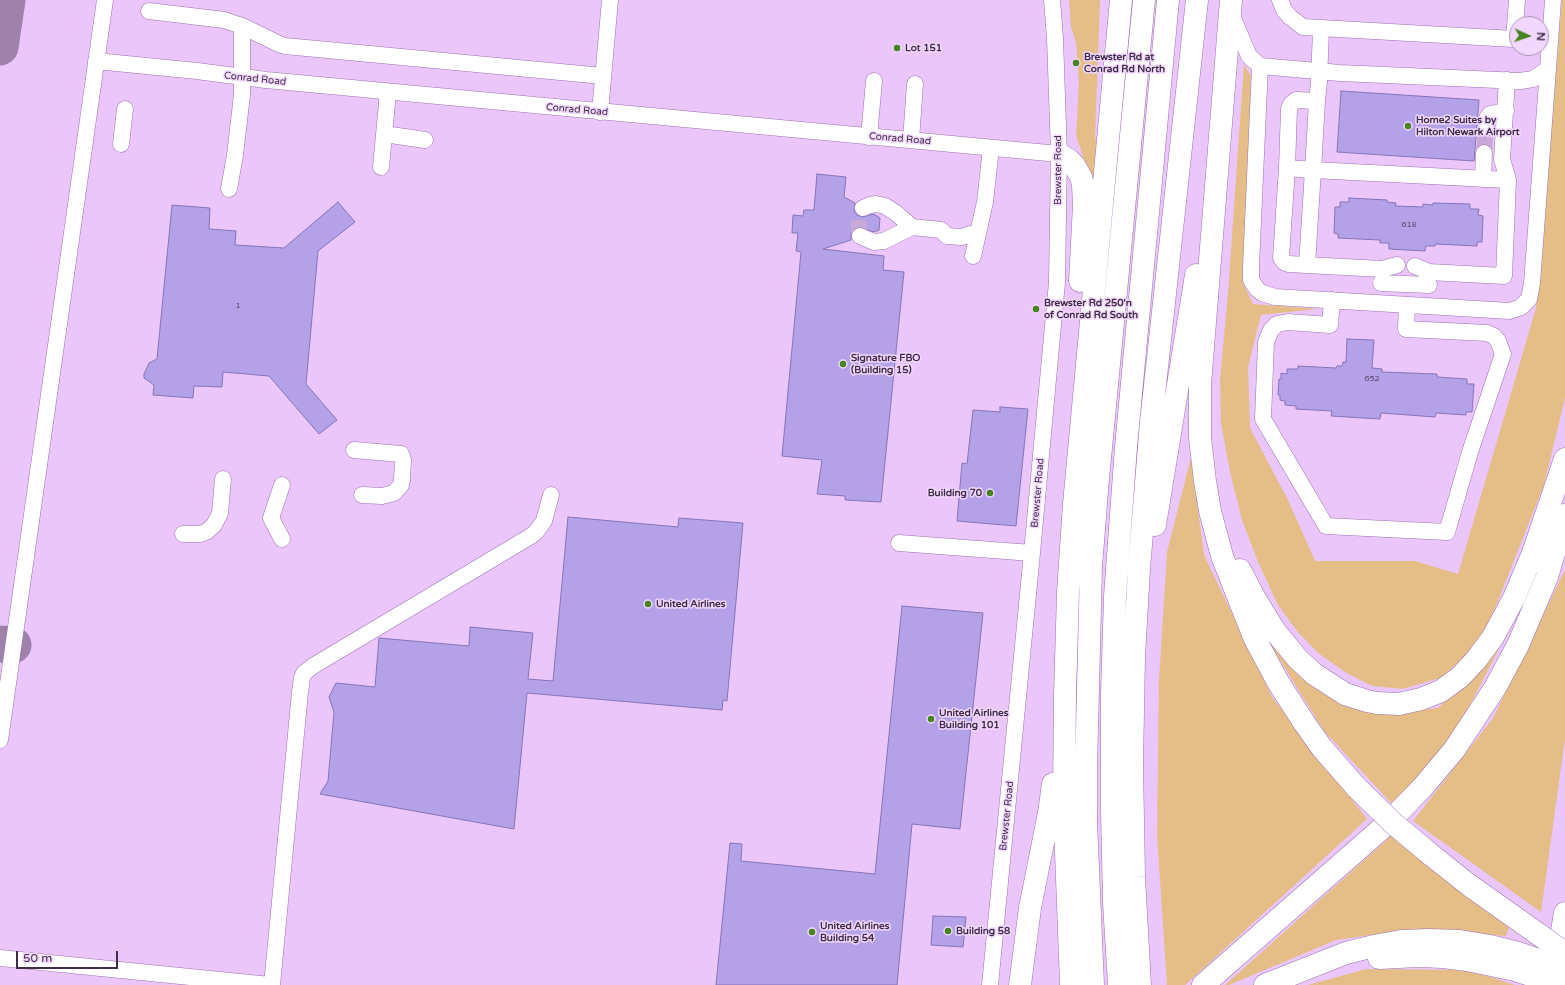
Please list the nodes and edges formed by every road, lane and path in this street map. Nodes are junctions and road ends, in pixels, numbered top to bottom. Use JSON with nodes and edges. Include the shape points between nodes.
{"nodes":[{"id":1,"x":105,"y":0,"type":"edge"},
{"id":2,"x":610,"y":0,"type":"edge"},
{"id":3,"x":1052,"y":0,"type":"edge"},
{"id":4,"x":1144,"y":0,"type":"edge"},
{"id":5,"x":1168,"y":0,"type":"edge"},
{"id":6,"x":1184,"y":0,"type":"edge"},
{"id":7,"x":1197,"y":0,"type":"edge"},
{"id":8,"x":1280,"y":0,"type":"edge"},
{"id":9,"x":1517,"y":0,"type":"edge"},
{"id":10,"x":1553,"y":0,"type":"edge"},
{"id":11,"x":1120,"y":3,"type":"edge"},
{"id":12,"x":1230,"y":5,"type":"edge"},
{"id":13,"x":149,"y":11,"type":"dead end"},
{"id":14,"x":242,"y":26,"type":"junction"},
{"id":15,"x":1321,"y":29,"type":"junction"},
{"id":16,"x":96,"y":61,"type":"junction"},
{"id":17,"x":1260,"y":66,"type":"junction"},
{"id":18,"x":1548,"y":69,"type":"junction"},
{"id":19,"x":1319,"y":71,"type":"junction"},
{"id":20,"x":603,"y":76,"type":"junction"},
{"id":21,"x":241,"y":78,"type":"junction"},
{"id":22,"x":1507,"y":80,"type":"junction"},
{"id":23,"x":874,"y":81,"type":"dead end"},
{"id":24,"x":915,"y":84,"type":"dead end"},
{"id":25,"x":388,"y":92,"type":"junction"},
{"id":26,"x":1317,"y":100,"type":"junction"},
{"id":27,"x":125,"y":108,"type":"dead end"},
{"id":28,"x":1506,"y":111,"type":"junction"},
{"id":29,"x":600,"y":112,"type":"junction"},
{"id":30,"x":1486,"y":128,"type":"tunnel mouth"},
{"id":31,"x":384,"y":134,"type":"junction"},
{"id":32,"x":869,"y":136,"type":"junction"},
{"id":33,"x":425,"y":140,"type":"dead end"},
{"id":34,"x":912,"y":140,"type":"junction"},
{"id":35,"x":121,"y":144,"type":"dead end"},
{"id":36,"x":991,"y":148,"type":"junction"},
{"id":37,"x":1484,"y":153,"type":"tunnel mouth"},
{"id":38,"x":1059,"y":154,"type":"junction"},
{"id":39,"x":1180,"y":156,"type":"junction"},
{"id":40,"x":381,"y":168,"type":"dead end"},
{"id":41,"x":1287,"y":168,"type":"junction"},
{"id":42,"x":1313,"y":170,"type":"junction"},
{"id":43,"x":1482,"y":179,"type":"junction"},
{"id":44,"x":1508,"y":180,"type":"junction"},
{"id":45,"x":229,"y":189,"type":"dead end"},
{"id":46,"x":1215,"y":203,"type":"junction"},
{"id":47,"x":863,"y":208,"type":"dead end"},
{"id":48,"x":912,"y":227,"type":"junction"},
{"id":49,"x":974,"y":234,"type":"junction"},
{"id":50,"x":860,"y":236,"type":"dead end"},
{"id":51,"x":973,"y":256,"type":"dead end"},
{"id":52,"x":1307,"y":265,"type":"junction"},
{"id":53,"x":1387,"y":272,"type":"junction"},
{"id":54,"x":1425,"y":274,"type":"junction"},
{"id":55,"x":1332,"y":300,"type":"junction"},
{"id":56,"x":1380,"y":303,"type":"junction"},
{"id":57,"x":1407,"y":305,"type":"junction"},
{"id":58,"x":1428,"y":306,"type":"junction"},
{"id":59,"x":1083,"y":405,"type":"junction"},
{"id":60,"x":354,"y":450,"type":"dead end"},
{"id":61,"x":1565,"y":459,"type":"edge"},
{"id":62,"x":1203,"y":466,"type":"junction"},
{"id":63,"x":223,"y":480,"type":"dead end"},
{"id":64,"x":282,"y":485,"type":"dead end"},
{"id":65,"x":550,"y":494,"type":"dead end"},
{"id":66,"x":362,"y":495,"type":"dead end"},
{"id":67,"x":1565,"y":515,"type":"edge"},
{"id":68,"x":183,"y":534,"type":"dead end"},
{"id":69,"x":282,"y":539,"type":"dead end"},
{"id":70,"x":899,"y":543,"type":"dead end"},
{"id":71,"x":1032,"y":553,"type":"junction"},
{"id":72,"x":1066,"y":644,"type":"junction"},
{"id":73,"x":1134,"y":657,"type":"junction"},
{"id":74,"x":0,"y":740,"type":"edge"},
{"id":75,"x":1565,"y":914,"type":"edge"},
{"id":76,"x":1565,"y":953,"type":"edge"},
{"id":77,"x":1138,"y":956,"type":"junction"},
{"id":78,"x":0,"y":958,"type":"edge"},
{"id":79,"x":1517,"y":961,"type":"junction"},
{"id":80,"x":1565,"y":969,"type":"edge"},
{"id":81,"x":1268,"y":984,"type":"edge"},
{"id":82,"x":271,"y":985,"type":"edge"},
{"id":83,"x":990,"y":985,"type":"edge"},
{"id":84,"x":1020,"y":985,"type":"edge"},
{"id":85,"x":1071,"y":985,"type":"edge"},
{"id":86,"x":1093,"y":985,"type":"edge"},
{"id":87,"x":1119,"y":985,"type":"edge"},
{"id":88,"x":1140,"y":985,"type":"edge"},
{"id":89,"x":1149,"y":985,"type":"edge"},
{"id":90,"x":1204,"y":985,"type":"edge"},
{"id":91,"x":1553,"y":985,"type":"edge"},
{"id":92,"x":1561,"y":985,"type":"edge"}],
"edges":[{"from":1,"to":16,"type":"street"},
{"from":2,"to":20,"type":"street"},
{"from":3,"to":38,"type":"street","name":"Brewster Road"},
{"from":4,"to":86,"type":"highway","via":[[1098,479],[1092,567],[1086,821]]},
{"from":5,"to":87,"type":"highway","via":[[1126,448],[1115,596],[1112,810]]},
{"from":6,"to":39,"type":"highway","via":[[1176,86]]},
{"from":7,"to":39,"type":"highway"},
{"from":8,"to":15,"type":"street","via":[[1284,10],[1303,27]]},
{"from":9,"to":15,"type":"street","via":[[1514,39]]},
{"from":10,"to":18,"type":"street"},
{"from":11,"to":59,"type":"highway"},
{"from":12,"to":17,"type":"street","via":[[1244,46],[1249,56]]},
{"from":12,"to":46,"type":"highway"},
{"from":13,"to":14,"type":"street","via":[[215,18]]},
{"from":14,"to":20,"type":"street","via":[[285,46]]},
{"from":14,"to":21,"type":"street"},
{"from":15,"to":19,"type":"street"},
{"from":16,"to":21,"type":"street","name":"Conrad Road"},
{"from":16,"to":74,"type":"street"},
{"from":17,"to":19,"type":"street"},
{"from":17,"to":55,"type":"street","via":[[1251,280],[1262,293],[1275,297]]},
{"from":18,"to":22,"type":"street","via":[[1533,79]]},
{"from":18,"to":58,"type":"street","via":[[1529,299],[1521,307],[1510,311]]},
{"from":19,"to":22,"type":"street"},
{"from":19,"to":26,"type":"street"},
{"from":20,"to":29,"type":"street"},
{"from":21,"to":25,"type":"street","name":"Conrad Road"},
{"from":21,"to":45,"type":"street","via":[[242,95]]},
{"from":22,"to":28,"type":"street"},
{"from":23,"to":32,"type":"street"},
{"from":24,"to":34,"type":"street"},
{"from":25,"to":29,"type":"street","name":"Conrad Road"},
{"from":25,"to":31,"type":"street"},
{"from":26,"to":41,"type":"street","via":[[1296,100],[1291,104]]},
{"from":26,"to":42,"type":"street"},
{"from":27,"to":35,"type":"street"},
{"from":28,"to":30,"type":"street","via":[[1490,114]]},
{"from":28,"to":44,"type":"street","via":[[1502,159]]},
{"from":29,"to":32,"type":"street","name":"Conrad Road"},
{"from":31,"to":33,"type":"street"},
{"from":31,"to":40,"type":"street"},
{"from":32,"to":34,"type":"street","name":"Conrad Road"},
{"from":34,"to":36,"type":"street","name":"Conrad Road"},
{"from":36,"to":38,"type":"street","name":"Conrad Road"},
{"from":36,"to":49,"type":"street","via":[[986,196]]},
{"from":37,"to":43,"type":"street"},
{"from":38,"to":59,"type":"highway","via":[[1069,160],[1078,171],[1084,194],[1076,357]]},
{"from":38,"to":71,"type":"street","name":"Brewster Road","via":[[1057,282]]},
{"from":39,"to":73,"type":"highway","via":[[1146,472]]},
{"from":41,"to":42,"type":"street"},
{"from":41,"to":52,"type":"street","via":[[1282,258],[1289,264]]},
{"from":42,"to":43,"type":"street"},
{"from":42,"to":52,"type":"street"},
{"from":43,"to":44,"type":"street"},
{"from":44,"to":54,"type":"street","via":[[1504,276]]},
{"from":46,"to":62,"type":"highway","via":[[1199,406]]},
{"from":46,"to":73,"type":"highway","via":[[1201,240]]},
{"from":47,"to":48,"type":"street","via":[[870,204],[885,206]]},
{"from":48,"to":49,"type":"street","via":[[941,230],[948,225],[962,227]]},
{"from":48,"to":50,"type":"street","via":[[884,241],[874,242]]},
{"from":49,"to":51,"type":"street"},
{"from":52,"to":53,"type":"street"},
{"from":53,"to":54,"type":"street"},
{"from":53,"to":56,"type":"street"},
{"from":54,"to":58,"type":"street"},
{"from":55,"to":56,"type":"street"},
{"from":55,"to":57,"type":"street","via":[[1330,324],[1288,322],[1277,324],[1271,330],[1266,342],[1263,419],[1326,526],[1447,532],[1470,452],[1503,354],[1498,341],[1487,333],[1406,329]]},
{"from":56,"to":57,"type":"street"},
{"from":57,"to":58,"type":"street"},
{"from":59,"to":72,"type":"highway"},
{"from":60,"to":66,"type":"street","via":[[401,454],[403,460],[401,485],[394,493],[382,496]]},
{"from":61,"to":62,"type":"highway","via":[[1526,570],[1507,612],[1485,649],[1464,673],[1442,691],[1421,700],[1399,704],[1377,703],[1345,694],[1314,674],[1285,644],[1241,574],[1217,513]]},
{"from":62,"to":76,"type":"highway","bridge":true,"via":[[1210,511],[1222,556],[1254,637],[1278,682],[1322,748],[1357,788],[1393,823],[1469,885]]},
{"from":63,"to":68,"type":"street","via":[[220,513],[214,525],[206,532]]},
{"from":64,"to":69,"type":"street","via":[[271,518]]},
{"from":65,"to":82,"type":"street","via":[[544,521],[531,536],[304,673]]},
{"from":67,"to":90,"type":"highway","via":[[1547,577],[1518,645],[1495,688],[1454,750],[1388,823]]},
{"from":70,"to":71,"type":"street"},
{"from":71,"to":83,"type":"street","name":"Brewster Road"},
{"from":72,"to":84,"type":"highway","via":[[1052,799],[1031,903]]},
{"from":72,"to":85,"type":"highway","via":[[1064,798]]},
{"from":73,"to":77,"type":"highway","via":[[1132,764]]},
{"from":75,"to":91,"type":"highway"},
{"from":77,"to":88,"type":"highway"},
{"from":77,"to":89,"type":"highway"},
{"from":78,"to":82,"type":"street"},
{"from":79,"to":80,"type":"highway","bridge":true},
{"from":79,"to":81,"type":"highway","via":[[1490,946],[1460,941],[1401,941],[1339,955]]},
{"from":79,"to":92,"type":"highway","bridge":true}]}
